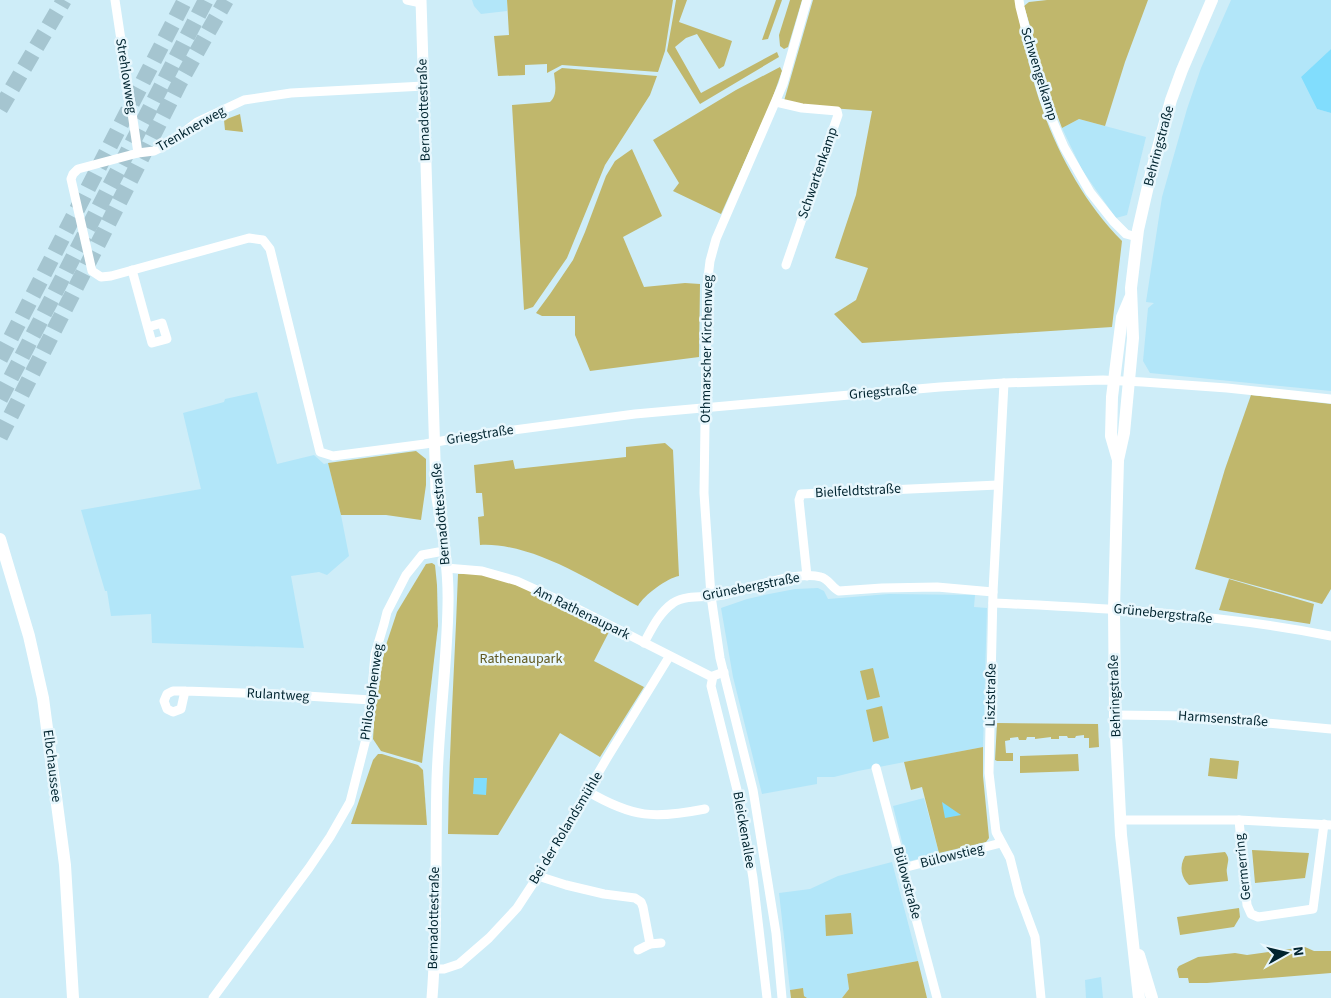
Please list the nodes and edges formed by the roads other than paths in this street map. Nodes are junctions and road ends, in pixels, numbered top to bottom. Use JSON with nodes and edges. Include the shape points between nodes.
{"nodes":[{"id":1,"x":115,"y":0,"type":"edge"},
{"id":2,"x":408,"y":0,"type":"edge"},
{"id":3,"x":807,"y":0,"type":"edge"},
{"id":4,"x":1019,"y":0,"type":"edge"},
{"id":5,"x":1212,"y":0,"type":"edge"},
{"id":6,"x":421,"y":1,"type":"edge"},
{"id":7,"x":424,"y":86,"type":"junction"},
{"id":8,"x":776,"y":102,"type":"junction"},
{"id":9,"x":138,"y":153,"type":"junction"},
{"id":10,"x":1137,"y":237,"type":"junction"},
{"id":11,"x":786,"y":265,"type":"dead end"},
{"id":12,"x":132,"y":270,"type":"junction"},
{"id":13,"x":1130,"y":298,"type":"junction"},
{"id":14,"x":148,"y":327,"type":"dead end"},
{"id":15,"x":1114,"y":380,"type":"junction"},
{"id":16,"x":1128,"y":381,"type":"junction"},
{"id":17,"x":1004,"y":383,"type":"junction"},
{"id":18,"x":1331,"y":399,"type":"edge"},
{"id":19,"x":706,"y":409,"type":"junction"},
{"id":20,"x":436,"y":442,"type":"junction"},
{"id":21,"x":1118,"y":460,"type":"junction"},
{"id":22,"x":998,"y":485,"type":"junction"},
{"id":23,"x":0,"y":539,"type":"edge"},
{"id":24,"x":444,"y":551,"type":"junction"},
{"id":25,"x":446,"y":568,"type":"junction"},
{"id":26,"x":807,"y":576,"type":"junction"},
{"id":27,"x":993,"y":592,"type":"junction"},
{"id":28,"x":711,"y":596,"type":"junction"},
{"id":29,"x":993,"y":603,"type":"junction"},
{"id":30,"x":1114,"y":609,"type":"junction"},
{"id":31,"x":1331,"y":636,"type":"edge"},
{"id":32,"x":644,"y":643,"type":"junction"},
{"id":33,"x":669,"y":657,"type":"junction"},
{"id":34,"x":724,"y":672,"type":"junction"},
{"id":35,"x":712,"y":678,"type":"junction"},
{"id":36,"x":185,"y":691,"type":"dead end"},
{"id":37,"x":371,"y":700,"type":"junction"},
{"id":38,"x":1115,"y":715,"type":"junction"},
{"id":39,"x":1331,"y":729,"type":"edge"},
{"id":40,"x":876,"y":768,"type":"dead end"},
{"id":41,"x":588,"y":791,"type":"junction"},
{"id":42,"x":705,"y":809,"type":"dead end"},
{"id":43,"x":1120,"y":820,"type":"junction"},
{"id":44,"x":1239,"y":820,"type":"junction"},
{"id":45,"x":1327,"y":824,"type":"edge"},
{"id":46,"x":1001,"y":843,"type":"junction"},
{"id":47,"x":904,"y":868,"type":"junction"},
{"id":48,"x":538,"y":876,"type":"junction"},
{"id":49,"x":1132,"y":931,"type":"junction"},
{"id":50,"x":661,"y":943,"type":"dead end"},
{"id":51,"x":650,"y":944,"type":"junction"},
{"id":52,"x":638,"y":950,"type":"dead end"},
{"id":53,"x":434,"y":969,"type":"junction"},
{"id":54,"x":1137,"y":994,"type":"edge"},
{"id":55,"x":73,"y":998,"type":"edge"},
{"id":56,"x":213,"y":998,"type":"edge"},
{"id":57,"x":432,"y":998,"type":"edge"},
{"id":58,"x":767,"y":998,"type":"edge"},
{"id":59,"x":782,"y":998,"type":"edge"},
{"id":60,"x":937,"y":998,"type":"edge"},
{"id":61,"x":1041,"y":998,"type":"edge"},
{"id":62,"x":1152,"y":998,"type":"edge"}],
"edges":[{"from":1,"to":9,"type":"street","name":"Strehlowweg"},
{"from":2,"to":6,"type":"street"},
{"from":3,"to":8,"type":"street","name":"Othmarscher Kirchenweg"},
{"from":4,"to":10,"type":"street","name":"Schwengelkamp","via":[[1041,89],[1064,147],[1090,192],[1126,234]]},
{"from":5,"to":10,"type":"main road","name":"Behringstraße","via":[[1171,100]]},
{"from":6,"to":7,"type":"street","name":"Bernadottestraße"},
{"from":7,"to":9,"type":"street","name":"Trenknerweg","via":[[291,93],[244,100],[197,122],[161,148]]},
{"from":7,"to":20,"type":"street","name":"Bernadottestraße"},
{"from":8,"to":11,"type":"street","name":"Schwartenkamp","via":[[837,111],[838,115]]},
{"from":8,"to":19,"type":"street","name":"Othmarscher Kirchenweg","via":[[718,234],[710,261]]},
{"from":9,"to":12,"type":"street","name":"Trenknerweg","via":[[81,168],[70,179],[92,271],[101,277]]},
{"from":10,"to":13,"type":"main road","name":"Behringstraße"},
{"from":12,"to":14,"type":"street"},
{"from":12,"to":20,"type":"street","name":"Trenknerweg","via":[[249,238],[263,240],[270,249],[320,452],[333,456]]},
{"from":13,"to":15,"type":"main road","name":"Behringstraße","via":[[1122,317]]},
{"from":13,"to":16,"type":"main road","name":"Behringstraße","via":[[1133,319]]},
{"from":15,"to":16,"type":"street","name":"Griegstraße"},
{"from":15,"to":17,"type":"street","name":"Griegstraße"},
{"from":15,"to":21,"type":"main road","name":"Behringstraße","via":[[1111,436]]},
{"from":16,"to":18,"type":"street","name":"Griegstraße"},
{"from":16,"to":21,"type":"main road","name":"Behringstraße","via":[[1124,433]]},
{"from":17,"to":19,"type":"street","name":"Griegstraße"},
{"from":17,"to":22,"type":"street","name":"Lisztstraße"},
{"from":19,"to":20,"type":"street","name":"Griegstraße","via":[[475,434]]},
{"from":19,"to":28,"type":"street","name":"Othmarscher Kirchenweg","via":[[704,493]]},
{"from":20,"to":24,"type":"street","name":"Bernadottestraße","via":[[436,492]]},
{"from":21,"to":30,"type":"main road","name":"Behringstraße"},
{"from":22,"to":26,"type":"street","name":"Bielfeldtstraße","via":[[801,494]]},
{"from":22,"to":27,"type":"street","name":"Lisztstraße"},
{"from":23,"to":55,"type":"main road","name":"Elbchaussee","via":[[33,651],[43,698],[65,865]]},
{"from":24,"to":25,"type":"street","name":"Bernadottestraße"},
{"from":24,"to":37,"type":"street","name":"Philosophenweg","via":[[422,555],[406,575],[387,612],[375,654]]},
{"from":25,"to":32,"type":"street","name":"Am Rathenaupark","via":[[482,571],[517,581]]},
{"from":25,"to":53,"type":"street","name":"Bernadottestraße","via":[[448,605],[439,743]]},
{"from":26,"to":27,"type":"street","name":"Grünebergstraße","via":[[821,577],[839,591],[937,587]]},
{"from":26,"to":28,"type":"street","name":"Grünebergstraße"},
{"from":27,"to":29,"type":"street","name":"Lisztstraße"},
{"from":28,"to":32,"type":"street","name":"Grünebergstraße","via":[[674,603],[662,613]]},
{"from":28,"to":34,"type":"street","name":"Bleickenallee"},
{"from":29,"to":30,"type":"street","name":"Grünebergstraße"},
{"from":29,"to":46,"type":"street","name":"Lisztstraße","via":[[989,773],[996,832]]},
{"from":30,"to":31,"type":"street","name":"Grünebergstraße"},
{"from":30,"to":38,"type":"main road","name":"Behringstraße"},
{"from":32,"to":33,"type":"street","name":"Am Rathenaupark"},
{"from":33,"to":35,"type":"street","name":"Am Rathenaupark"},
{"from":33,"to":41,"type":"street","name":"Bei der Rolandsmühle"},
{"from":34,"to":35,"type":"street"},
{"from":34,"to":59,"type":"street","name":"Bleickenallee","via":[[753,790],[775,923]]},
{"from":35,"to":58,"type":"street","name":"Bleickenallee","via":[[712,693],[740,802],[753,878]]},
{"from":36,"to":37,"type":"street","name":"Rulantweg"},
{"from":37,"to":56,"type":"street","name":"Philosophenweg","via":[[366,742],[350,802],[309,868]]},
{"from":38,"to":39,"type":"street","name":"Harmsenstraße","via":[[1191,716]]},
{"from":38,"to":43,"type":"main road","name":"Behringstraße"},
{"from":40,"to":47,"type":"street","name":"Bülowstraße"},
{"from":41,"to":42,"type":"street","via":[[625,810],[652,815]]},
{"from":41,"to":48,"type":"street","name":"Bei der Rolandsmühle"},
{"from":43,"to":44,"type":"street"},
{"from":43,"to":49,"type":"main road","name":"Behringstraße"},
{"from":44,"to":45,"type":"street"},
{"from":44,"to":45,"type":"street","name":"Germerring","via":[[1247,905],[1251,914],[1258,917],[1313,908]]},
{"from":46,"to":47,"type":"street","name":"Bülowstieg"},
{"from":46,"to":61,"type":"street","name":"Lisztstraße","via":[[1010,858],[1035,937]]},
{"from":47,"to":60,"type":"street","name":"Bülowstraße"},
{"from":48,"to":51,"type":"street","via":[[594,892],[635,898],[643,907]]},
{"from":48,"to":53,"type":"street","name":"Bei der Rolandsmühle","via":[[517,908],[489,938],[459,964]]},
{"from":49,"to":54,"type":"main road","name":"Behringstraße"},
{"from":49,"to":62,"type":"main road","name":"Behringstraße"},
{"from":50,"to":51,"type":"street"},
{"from":51,"to":52,"type":"street"},
{"from":53,"to":57,"type":"street","name":"Bernadottestraße"}]}
